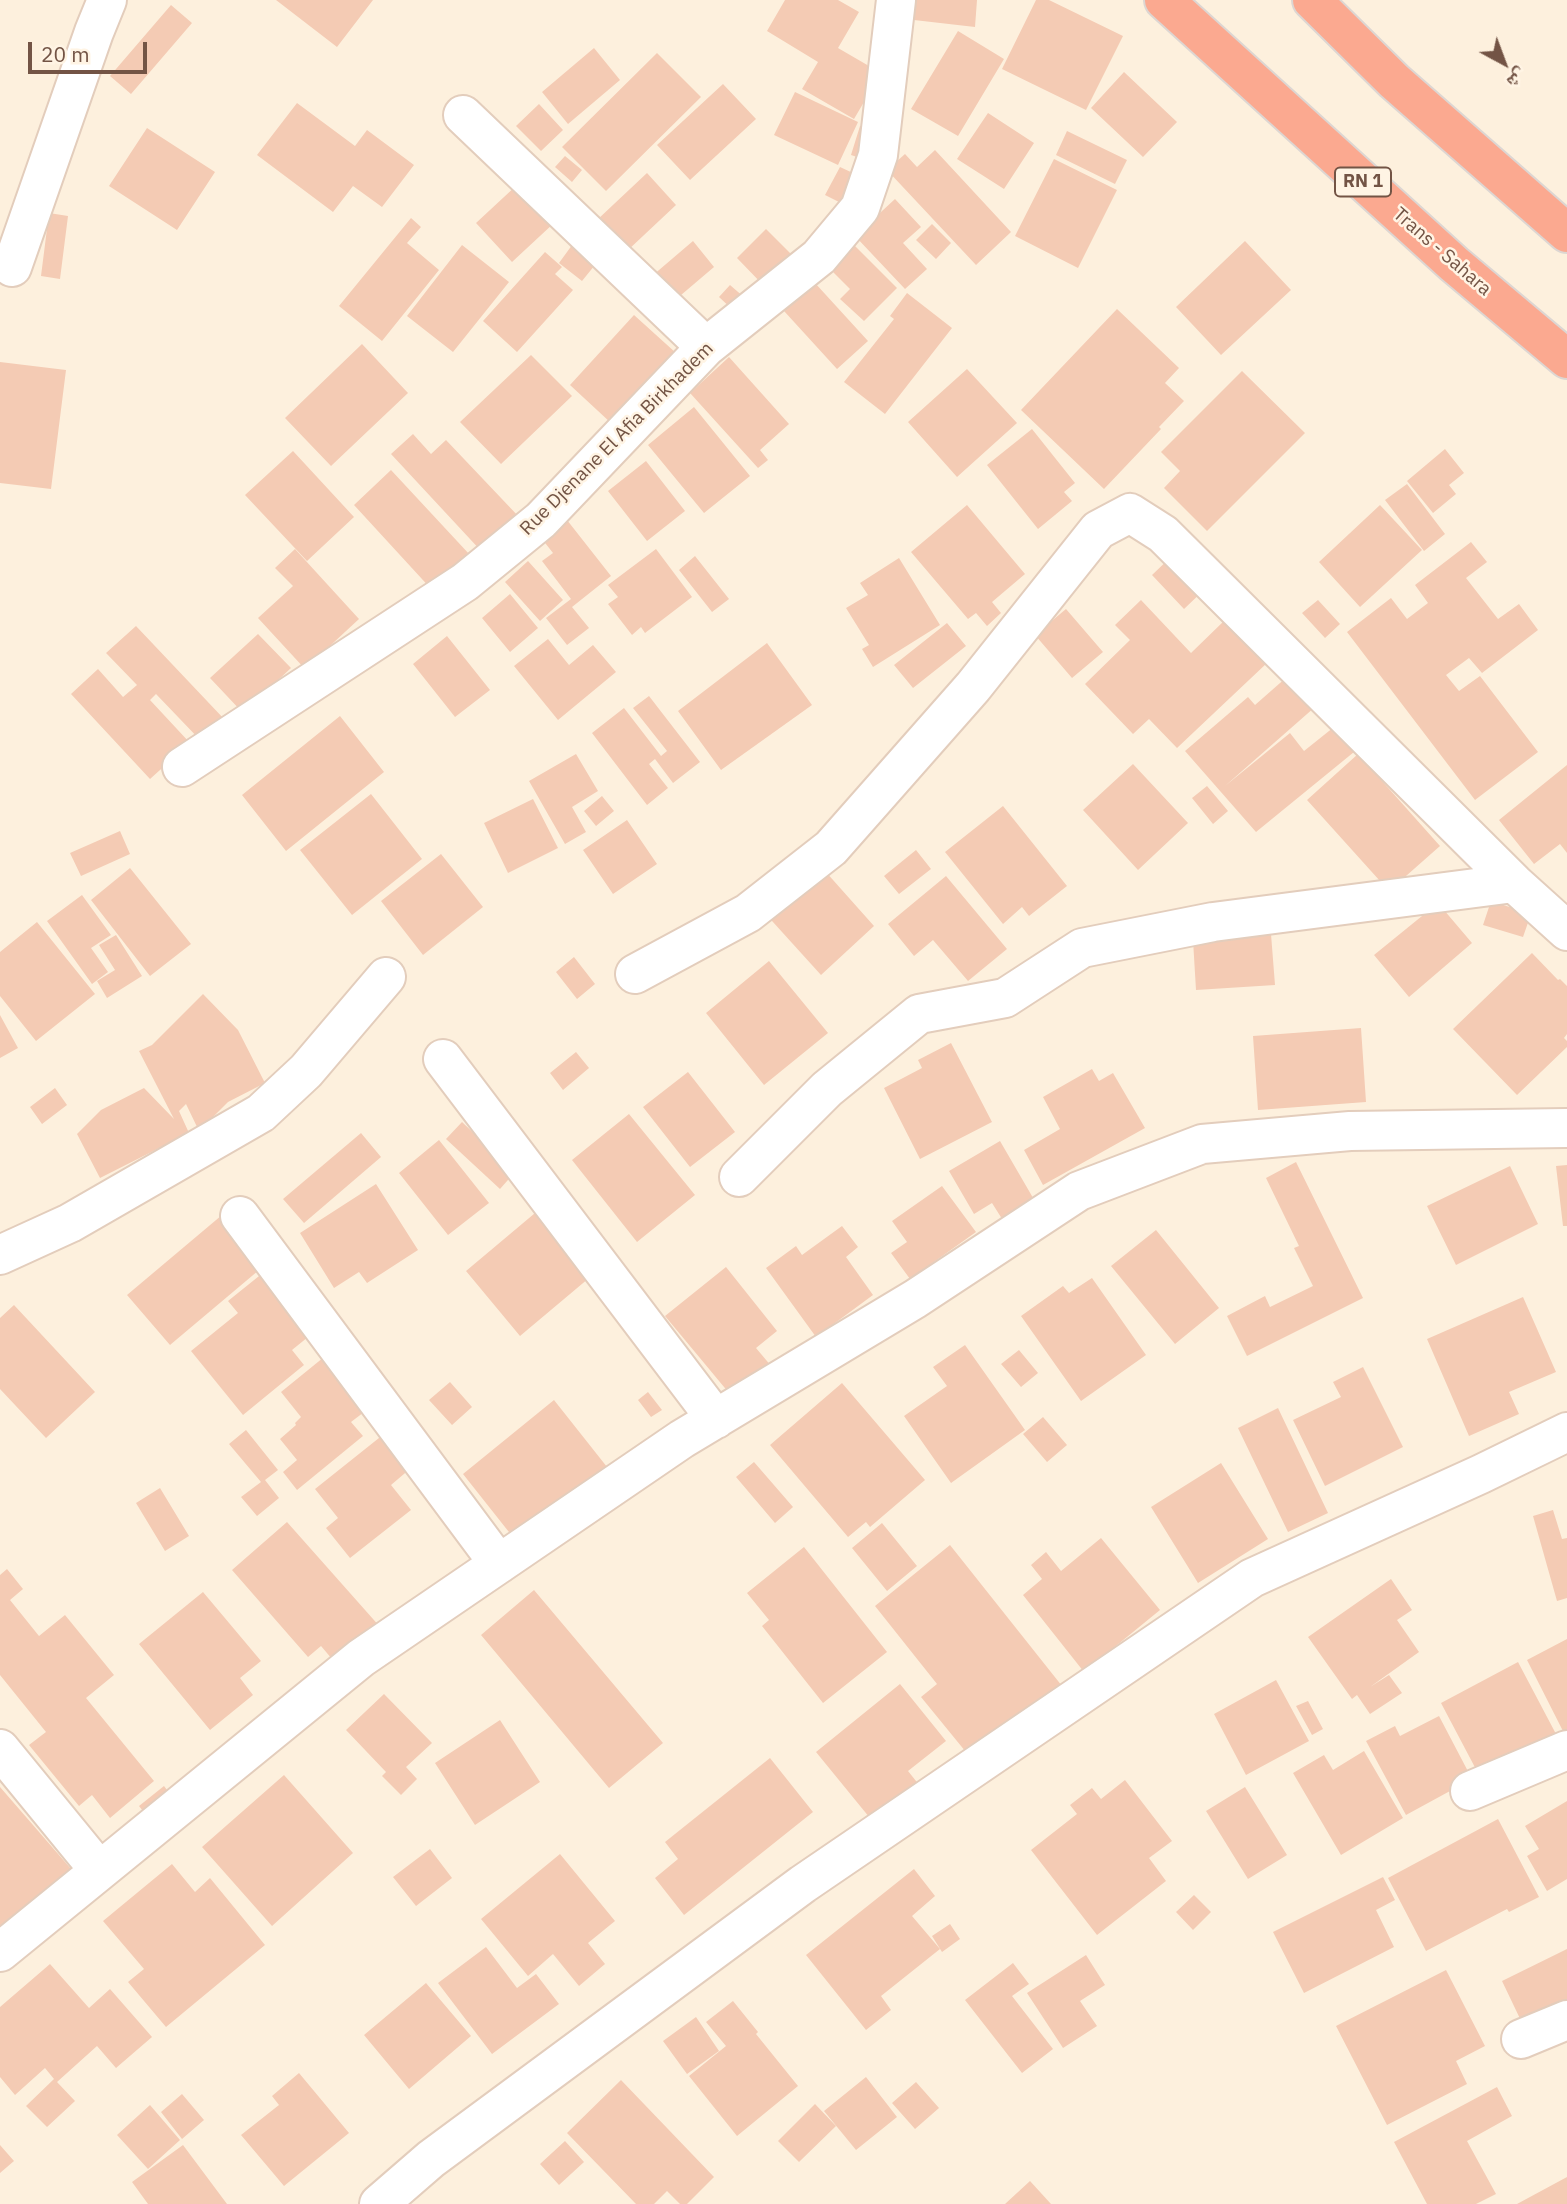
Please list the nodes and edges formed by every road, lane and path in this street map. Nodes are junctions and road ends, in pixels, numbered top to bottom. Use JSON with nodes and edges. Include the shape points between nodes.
{"nodes":[{"id":1,"x":107,"y":0,"type":"edge"},
{"id":2,"x":895,"y":0,"type":"edge"},
{"id":3,"x":1164,"y":0,"type":"edge"},
{"id":4,"x":1312,"y":0,"type":"edge"},
{"id":5,"x":463,"y":115,"type":"dead end"},
{"id":6,"x":1567,"y":233,"type":"edge"},
{"id":7,"x":12,"y":267,"type":"dead end"},
{"id":8,"x":706,"y":347,"type":"junction"},
{"id":9,"x":1567,"y":359,"type":"edge"},
{"id":10,"x":182,"y":767,"type":"dead end"},
{"id":11,"x":1514,"y":883,"type":"junction"},
{"id":12,"x":1567,"y":930,"type":"edge"},
{"id":13,"x":635,"y":974,"type":"dead end"},
{"id":14,"x":386,"y":977,"type":"dead end"},
{"id":15,"x":443,"y":1059,"type":"dead end"},
{"id":16,"x":1567,"y":1128,"type":"edge"},
{"id":17,"x":739,"y":1177,"type":"dead end"},
{"id":18,"x":240,"y":1216,"type":"dead end"},
{"id":19,"x":0,"y":1255,"type":"edge"},
{"id":20,"x":716,"y":1419,"type":"junction"},
{"id":21,"x":1567,"y":1432,"type":"edge"},
{"id":22,"x":499,"y":1564,"type":"junction"},
{"id":23,"x":0,"y":1749,"type":"edge"},
{"id":24,"x":1567,"y":1750,"type":"edge"},
{"id":25,"x":1470,"y":1791,"type":"dead end"},
{"id":26,"x":99,"y":1870,"type":"junction"},
{"id":27,"x":0,"y":1952,"type":"edge"},
{"id":28,"x":1567,"y":2020,"type":"edge"},
{"id":29,"x":1521,"y":2039,"type":"dead end"},
{"id":30,"x":379,"y":2204,"type":"edge"}],
"edges":[{"from":1,"to":7,"type":"street"},
{"from":2,"to":8,"type":"street","name":"Rue Djenane El Afia Birkhadem","via":[[878,155],[860,208],[819,257]]},
{"from":3,"to":9,"type":"highway","name":"Trans - Sahara","number":"RN 1","via":[[1454,264]]},
{"from":4,"to":6,"type":"highway","via":[[1394,81]]},
{"from":5,"to":8,"type":"street"},
{"from":8,"to":10,"type":"street","name":"Rue Djenane El Afia Birkhadem","via":[[541,520],[465,582]]},
{"from":11,"to":12,"type":"street"},
{"from":11,"to":13,"type":"street","via":[[1163,534],[1130,513],[1098,530],[973,687],[831,848],[748,913]]},
{"from":11,"to":17,"type":"street","via":[[1213,922],[1082,948],[1005,998],[919,1014],[827,1090]]},
{"from":14,"to":19,"type":"street","via":[[306,1071],[261,1113],[71,1223]]},
{"from":15,"to":20,"type":"street"},
{"from":16,"to":20,"type":"street","via":[[1350,1131],[1202,1144],[1079,1191],[915,1299]]},
{"from":18,"to":22,"type":"street"},
{"from":20,"to":22,"type":"street"},
{"from":21,"to":30,"type":"street","via":[[1252,1578],[803,1884],[431,2158]]},
{"from":22,"to":26,"type":"street","via":[[361,1658]]},
{"from":23,"to":26,"type":"street"},
{"from":24,"to":25,"type":"street"},
{"from":26,"to":27,"type":"street"},
{"from":28,"to":29,"type":"street"}]}
